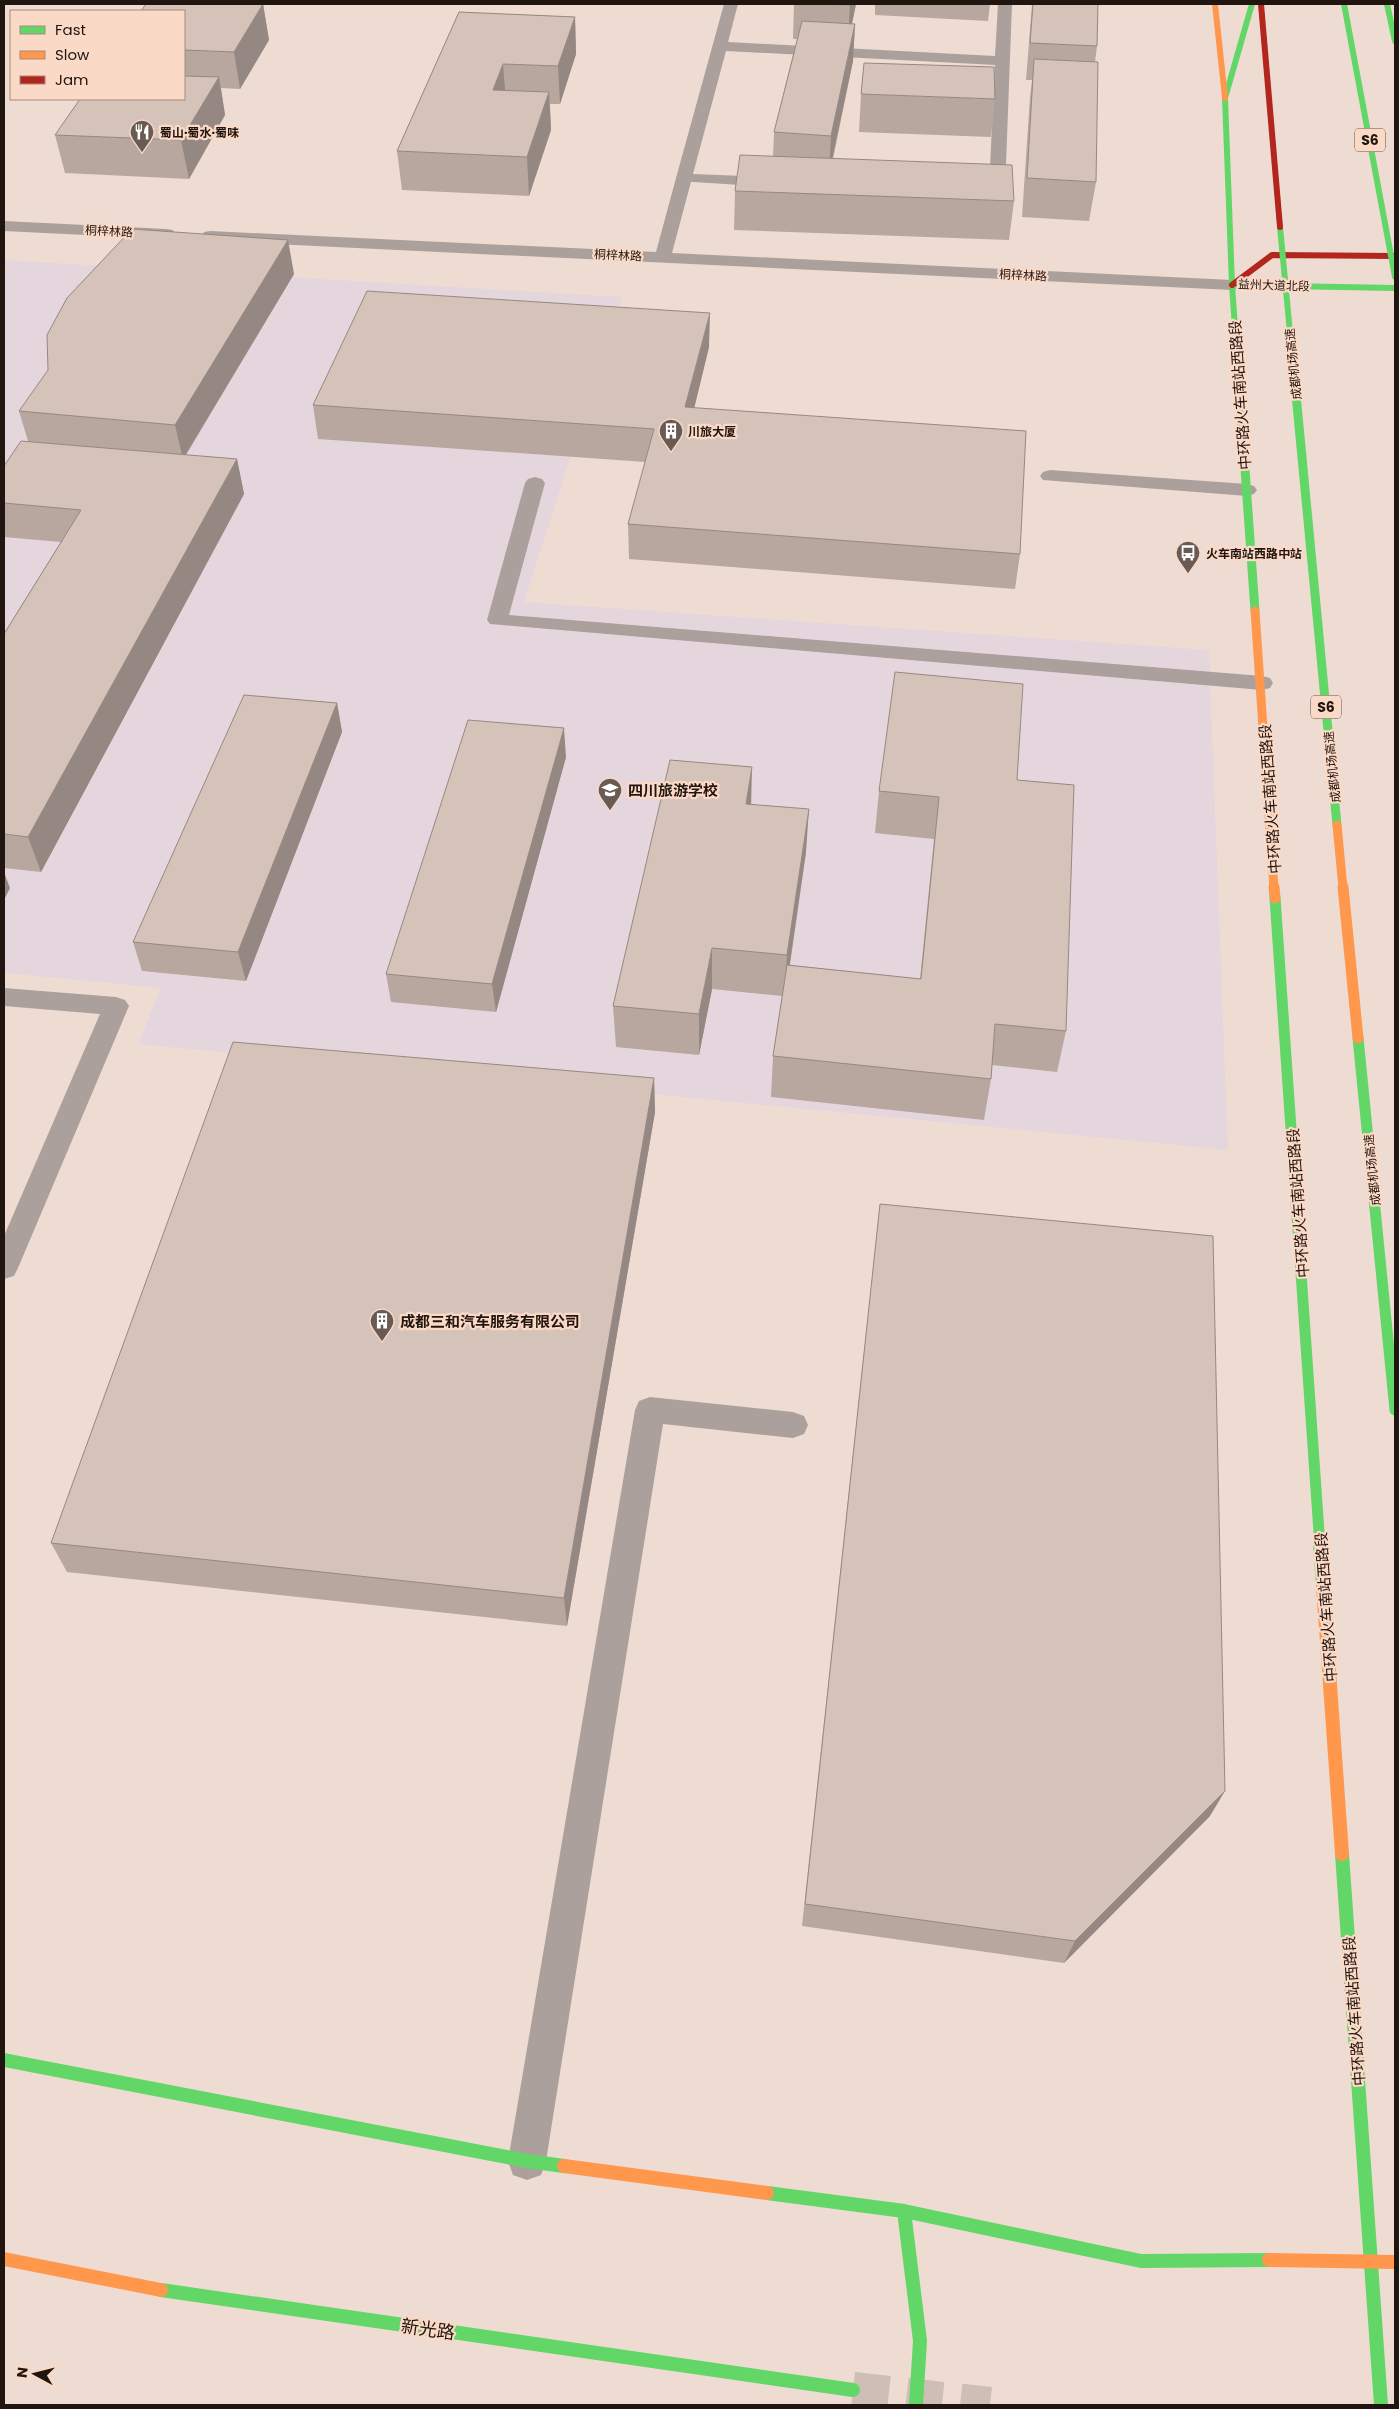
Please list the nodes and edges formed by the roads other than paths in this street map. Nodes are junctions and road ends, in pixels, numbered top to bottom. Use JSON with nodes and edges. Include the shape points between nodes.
{"nodes":[{"id":1,"x":731,"y":4,"type":"edge"},
{"id":2,"x":1005,"y":4,"type":"edge"},
{"id":3,"x":1215,"y":4,"type":"edge"},
{"id":4,"x":1252,"y":4,"type":"edge"},
{"id":5,"x":1261,"y":4,"type":"edge"},
{"id":6,"x":1344,"y":4,"type":"edge"},
{"id":7,"x":1387,"y":4,"type":"edge"},
{"id":8,"x":1395,"y":42,"type":"edge"},
{"id":9,"x":720,"y":46,"type":"junction"},
{"id":10,"x":1003,"y":61,"type":"junction"},
{"id":11,"x":1225,"y":98,"type":"junction"},
{"id":12,"x":684,"y":178,"type":"junction"},
{"id":13,"x":792,"y":183,"type":"edge"},
{"id":14,"x":968,"y":191,"type":"edge"},
{"id":15,"x":4,"y":226,"type":"edge"},
{"id":16,"x":1395,"y":256,"type":"edge"},
{"id":17,"x":663,"y":257,"type":"junction"},
{"id":18,"x":1395,"y":277,"type":"edge"},
{"id":19,"x":1232,"y":285,"type":"junction"},
{"id":20,"x":1395,"y":288,"type":"edge"},
{"id":21,"x":1050,"y":476,"type":"dead end"},
{"id":22,"x":535,"y":483,"type":"dead end"},
{"id":23,"x":1247,"y":490,"type":"junction"},
{"id":24,"x":1262,"y":683,"type":"junction"},
{"id":25,"x":4,"y":996,"type":"edge"},
{"id":26,"x":4,"y":1268,"type":"edge"},
{"id":27,"x":1395,"y":1410,"type":"edge"},
{"id":28,"x":793,"y":1425,"type":"dead end"},
{"id":29,"x":4,"y":2060,"type":"edge"},
{"id":30,"x":528,"y":2161,"type":"junction"},
{"id":31,"x":904,"y":2211,"type":"junction"},
{"id":32,"x":4,"y":2259,"type":"edge"},
{"id":33,"x":1372,"y":2260,"type":"junction"},
{"id":34,"x":1395,"y":2262,"type":"edge"},
{"id":35,"x":853,"y":2390,"type":"tunnel mouth"},
{"id":36,"x":916,"y":2405,"type":"edge"},
{"id":37,"x":1381,"y":2405,"type":"edge"}],
"edges":[{"from":1,"to":9,"type":"street"},
{"from":2,"to":10,"type":"street"},
{"from":3,"to":11,"type":"main road"},
{"from":4,"to":11,"type":"main road","name":"中环路火车南站西路段"},
{"from":5,"to":27,"type":"main road","name":"成都机场高速","number":"S6","bridge":true,"via":[[1286,301]]},
{"from":6,"to":18,"type":"main road","number":"S6","bridge":true},
{"from":7,"to":8,"type":"main road"},
{"from":9,"to":10,"type":"street"},
{"from":9,"to":12,"type":"street"},
{"from":10,"to":14,"type":"street","via":[[997,192]]},
{"from":11,"to":19,"type":"main road","name":"中环路火车南站西路段"},
{"from":12,"to":13,"type":"street"},
{"from":12,"to":17,"type":"street"},
{"from":15,"to":17,"type":"street","name":"桐梓林路"},
{"from":16,"to":19,"type":"main road","name":"益州大道北段","via":[[1272,255]]},
{"from":17,"to":19,"type":"street","name":"桐梓林路"},
{"from":19,"to":20,"type":"main road","name":"益州大道北段"},
{"from":19,"to":23,"type":"main road","name":"中环路火车南站西路段"},
{"from":21,"to":23,"type":"street"},
{"from":22,"to":24,"type":"street","via":[[497,620]]},
{"from":23,"to":24,"type":"main road","name":"中环路火车南站西路段"},
{"from":24,"to":33,"type":"main road","name":"中环路火车南站西路段"},
{"from":25,"to":26,"type":"street","via":[[116,1006]]},
{"from":28,"to":30,"type":"street","via":[[650,1410]]},
{"from":29,"to":30,"type":"main road"},
{"from":30,"to":31,"type":"main road"},
{"from":31,"to":33,"type":"main road","via":[[1141,2261]]},
{"from":31,"to":36,"type":"main road","via":[[920,2340]]},
{"from":32,"to":35,"type":"main road","name":"新光路","via":[[154,2289]]},
{"from":33,"to":34,"type":"main road"},
{"from":33,"to":37,"type":"main road","name":"中环路火车南站西路段"}]}
